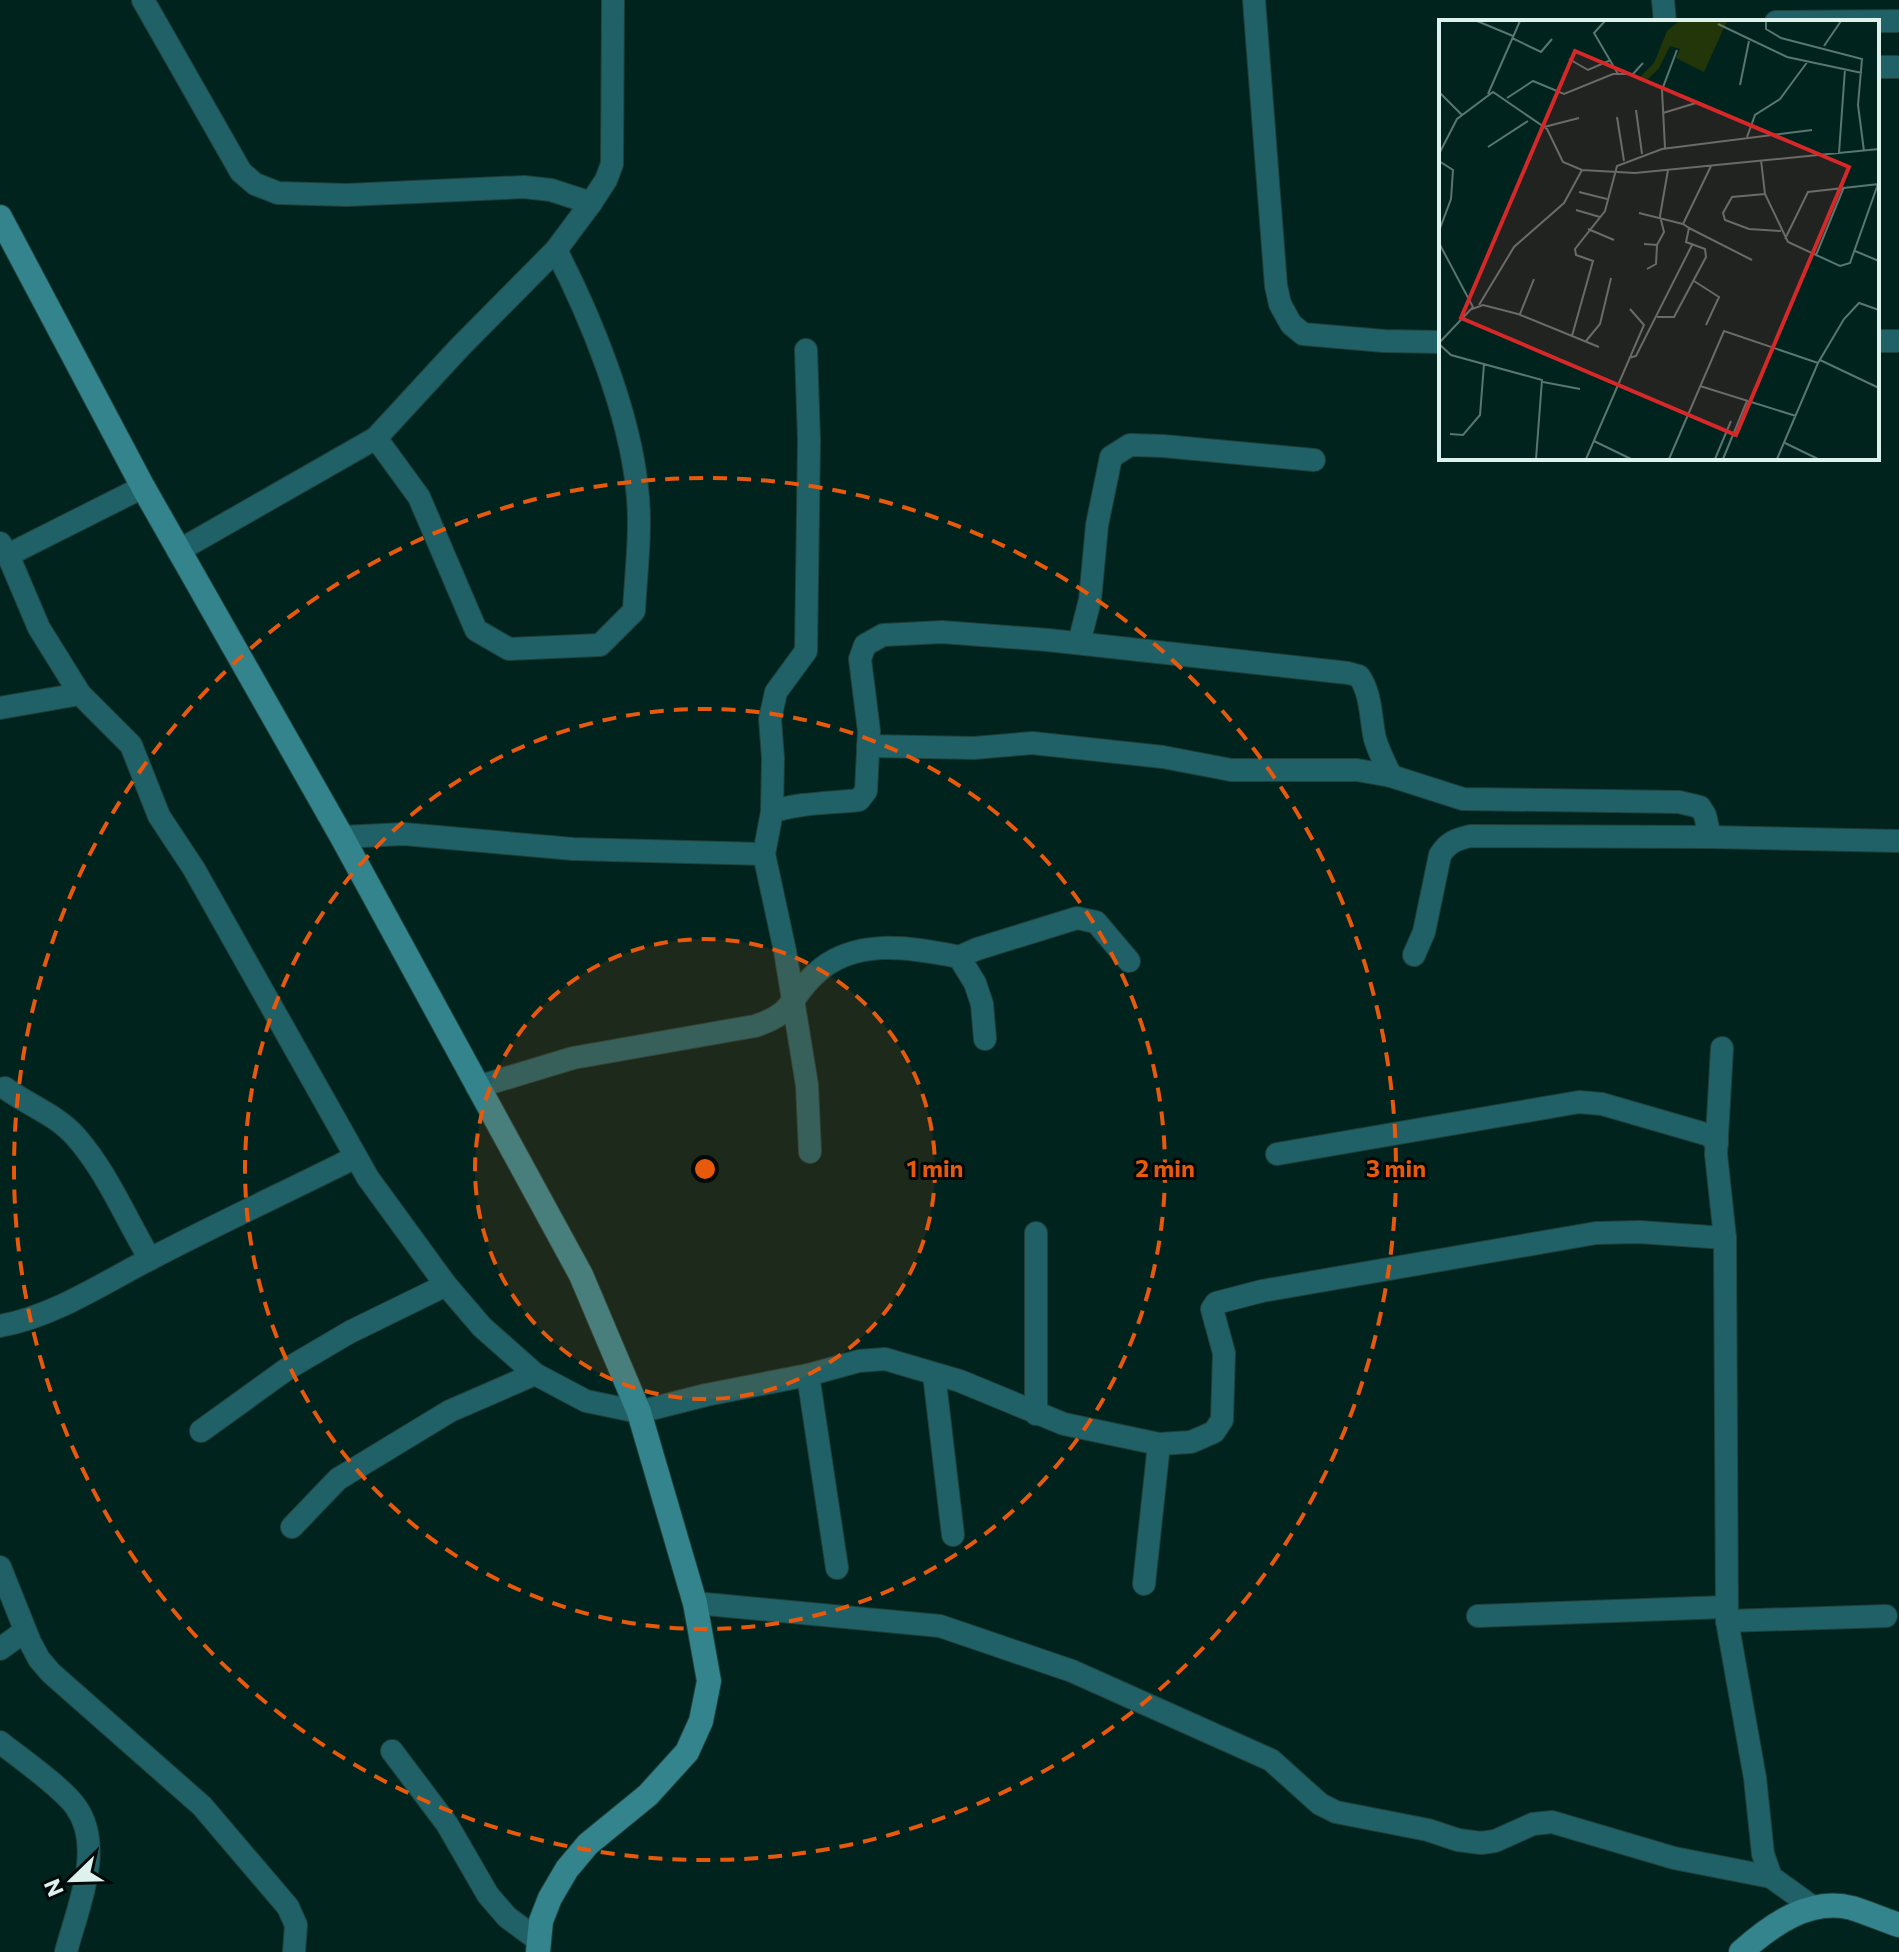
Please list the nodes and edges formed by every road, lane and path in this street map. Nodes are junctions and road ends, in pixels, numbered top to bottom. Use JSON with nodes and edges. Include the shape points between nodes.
{"nodes":[{"id":1,"x":143,"y":0,"type":"edge"},
{"id":2,"x":613,"y":0,"type":"edge"},
{"id":3,"x":1254,"y":0,"type":"edge"},
{"id":4,"x":1663,"y":0,"type":"edge"},
{"id":5,"x":1665,"y":20,"type":"edge"},
{"id":6,"x":1879,"y":21,"type":"edge"},
{"id":7,"x":1899,"y":21,"type":"edge"},
{"id":8,"x":591,"y":203,"type":"junction"},
{"id":9,"x":0,"y":217,"type":"edge"},
{"id":10,"x":556,"y":250,"type":"junction"},
{"id":11,"x":1439,"y":342,"type":"edge"},
{"id":12,"x":806,"y":350,"type":"dead end"},
{"id":13,"x":376,"y":438,"type":"junction"},
{"id":14,"x":1314,"y":460,"type":"dead end"},
{"id":15,"x":143,"y":487,"type":"junction"},
{"id":16,"x":4,"y":549,"type":"edge"},
{"id":17,"x":178,"y":551,"type":"junction"},
{"id":18,"x":1079,"y":643,"type":"junction"},
{"id":19,"x":80,"y":694,"type":"junction"},
{"id":20,"x":0,"y":708,"type":"edge"},
{"id":21,"x":868,"y":746,"type":"junction"},
{"id":22,"x":1391,"y":776,"type":"junction"},
{"id":23,"x":772,"y":812,"type":"junction"},
{"id":24,"x":342,"y":837,"type":"junction"},
{"id":25,"x":1710,"y":837,"type":"junction"},
{"id":26,"x":1899,"y":841,"type":"edge"},
{"id":27,"x":764,"y":854,"type":"junction"},
{"id":28,"x":1414,"y":955,"type":"dead end"},
{"id":29,"x":959,"y":957,"type":"junction"},
{"id":30,"x":1129,"y":961,"type":"dead end"},
{"id":31,"x":794,"y":1003,"type":"junction"},
{"id":32,"x":985,"y":1039,"type":"dead end"},
{"id":33,"x":1722,"y":1048,"type":"dead end"},
{"id":34,"x":477,"y":1087,"type":"junction"},
{"id":35,"x":5,"y":1088,"type":"dead end"},
{"id":36,"x":1717,"y":1143,"type":"junction"},
{"id":37,"x":810,"y":1152,"type":"dead end"},
{"id":38,"x":1277,"y":1154,"type":"dead end"},
{"id":39,"x":356,"y":1157,"type":"junction"},
{"id":40,"x":1036,"y":1233,"type":"dead end"},
{"id":41,"x":1725,"y":1238,"type":"junction"},
{"id":42,"x":150,"y":1259,"type":"junction"},
{"id":43,"x":446,"y":1285,"type":"junction"},
{"id":44,"x":0,"y":1326,"type":"edge"},
{"id":45,"x":535,"y":1374,"type":"junction"},
{"id":46,"x":934,"y":1374,"type":"junction"},
{"id":47,"x":808,"y":1375,"type":"junction"},
{"id":48,"x":639,"y":1412,"type":"junction"},
{"id":49,"x":1036,"y":1414,"type":"junction"},
{"id":50,"x":201,"y":1431,"type":"dead end"},
{"id":51,"x":1159,"y":1444,"type":"junction"},
{"id":52,"x":292,"y":1527,"type":"dead end"},
{"id":53,"x":953,"y":1535,"type":"dead end"},
{"id":54,"x":0,"y":1567,"type":"edge"},
{"id":55,"x":837,"y":1568,"type":"dead end"},
{"id":56,"x":1144,"y":1584,"type":"dead end"},
{"id":57,"x":695,"y":1603,"type":"junction"},
{"id":58,"x":1726,"y":1614,"type":"junction"},
{"id":59,"x":1478,"y":1616,"type":"dead end"},
{"id":60,"x":1886,"y":1616,"type":"dead end"},
{"id":61,"x":25,"y":1631,"type":"junction"},
{"id":62,"x":0,"y":1649,"type":"edge"},
{"id":63,"x":0,"y":1742,"type":"edge"},
{"id":64,"x":392,"y":1751,"type":"dead end"},
{"id":65,"x":1771,"y":1877,"type":"junction"},
{"id":66,"x":1814,"y":1908,"type":"junction"},
{"id":67,"x":1899,"y":1925,"type":"edge"},
{"id":68,"x":538,"y":1946,"type":"edge"},
{"id":69,"x":66,"y":1952,"type":"edge"},
{"id":70,"x":294,"y":1952,"type":"edge"},
{"id":71,"x":1741,"y":1952,"type":"edge"}],
"edges":[{"from":1,"to":8,"type":"street","via":[[241,172],[265,190],[347,195],[524,187]]},
{"from":2,"to":8,"type":"street","via":[[614,147],[606,180]]},
{"from":3,"to":11,"type":"street","via":[[1280,304],[1303,334]]},
{"from":4,"to":5,"type":"street"},
{"from":6,"to":7,"type":"street"},
{"from":8,"to":10,"type":"street"},
{"from":9,"to":15,"type":"street"},
{"from":10,"to":13,"type":"street"},
{"from":10,"to":13,"type":"street","via":[[584,306],[629,444],[638,489],[634,611],[600,645],[509,649],[476,630],[419,497]]},
{"from":12,"to":23,"type":"street","via":[[806,651],[776,692],[770,719]]},
{"from":13,"to":17,"type":"street"},
{"from":14,"to":18,"type":"street","via":[[1130,445],[1111,457]]},
{"from":15,"to":16,"type":"street"},
{"from":15,"to":17,"type":"street"},
{"from":16,"to":19,"type":"street","via":[[39,628]]},
{"from":17,"to":24,"type":"street"},
{"from":18,"to":21,"type":"street","via":[[942,632],[873,640],[860,659]]},
{"from":18,"to":22,"type":"street","via":[[1359,676],[1369,693],[1376,744]]},
{"from":19,"to":20,"type":"street"},
{"from":19,"to":39,"type":"street","via":[[131,745],[159,816]]},
{"from":21,"to":22,"type":"street","via":[[1032,743],[1231,770],[1357,770]]},
{"from":21,"to":23,"type":"street","via":[[866,791],[859,800],[786,806]]},
{"from":22,"to":25,"type":"street","via":[[1463,799],[1679,802],[1700,807]]},
{"from":23,"to":27,"type":"street"},
{"from":24,"to":27,"type":"street","via":[[404,834],[573,849]]},
{"from":24,"to":34,"type":"street"},
{"from":25,"to":26,"type":"street"},
{"from":25,"to":28,"type":"street","via":[[1456,839],[1440,855]]},
{"from":27,"to":31,"type":"street"},
{"from":29,"to":30,"type":"street","via":[[1077,918],[1096,922]]},
{"from":29,"to":31,"type":"street","via":[[911,948],[858,949],[812,977]]},
{"from":29,"to":32,"type":"street","via":[[982,1004]]},
{"from":31,"to":34,"type":"street","via":[[776,1019],[755,1026],[573,1058]]},
{"from":31,"to":37,"type":"street","via":[[807,1085]]},
{"from":33,"to":36,"type":"street"},
{"from":34,"to":48,"type":"street","via":[[581,1275]]},
{"from":35,"to":42,"type":"street","via":[[76,1137]]},
{"from":36,"to":38,"type":"street","via":[[1709,1135],[1579,1102]]},
{"from":36,"to":41,"type":"street"},
{"from":39,"to":42,"type":"street"},
{"from":39,"to":43,"type":"street"},
{"from":40,"to":49,"type":"street"},
{"from":41,"to":51,"type":"street","via":[[1596,1233],[1216,1303],[1213,1317],[1224,1353],[1222,1420],[1203,1438]]},
{"from":41,"to":58,"type":"street"},
{"from":42,"to":44,"type":"street","via":[[68,1302]]},
{"from":43,"to":45,"type":"street","via":[[482,1327]]},
{"from":43,"to":50,"type":"street","via":[[287,1369]]},
{"from":45,"to":48,"type":"street","via":[[586,1401]]},
{"from":45,"to":52,"type":"street","via":[[450,1411],[338,1479]]},
{"from":46,"to":47,"type":"street","via":[[885,1359]]},
{"from":46,"to":49,"type":"street"},
{"from":46,"to":53,"type":"street"},
{"from":47,"to":48,"type":"street"},
{"from":47,"to":55,"type":"street"},
{"from":48,"to":57,"type":"street"},
{"from":49,"to":51,"type":"street"},
{"from":51,"to":56,"type":"street"},
{"from":54,"to":61,"type":"street"},
{"from":57,"to":65,"type":"street","via":[[940,1626],[1072,1671],[1271,1760],[1336,1812],[1481,1843],[1552,1822],[1674,1858]]},
{"from":57,"to":68,"type":"street","via":[[709,1681],[696,1738],[648,1795],[588,1844],[567,1869],[541,1921]]},
{"from":58,"to":59,"type":"street"},
{"from":58,"to":60,"type":"street"},
{"from":58,"to":65,"type":"street","via":[[1763,1854]]},
{"from":61,"to":62,"type":"street"},
{"from":61,"to":70,"type":"street","via":[[51,1673],[202,1806],[288,1907],[296,1925]]},
{"from":63,"to":69,"type":"street","via":[[68,1797],[83,1820],[88,1866]]},
{"from":64,"to":68,"type":"street","via":[[447,1824],[488,1895]]},
{"from":65,"to":66,"type":"street"},
{"from":66,"to":67,"type":"street","via":[[1851,1908]]},
{"from":66,"to":71,"type":"street","via":[[1775,1925]]}]}
